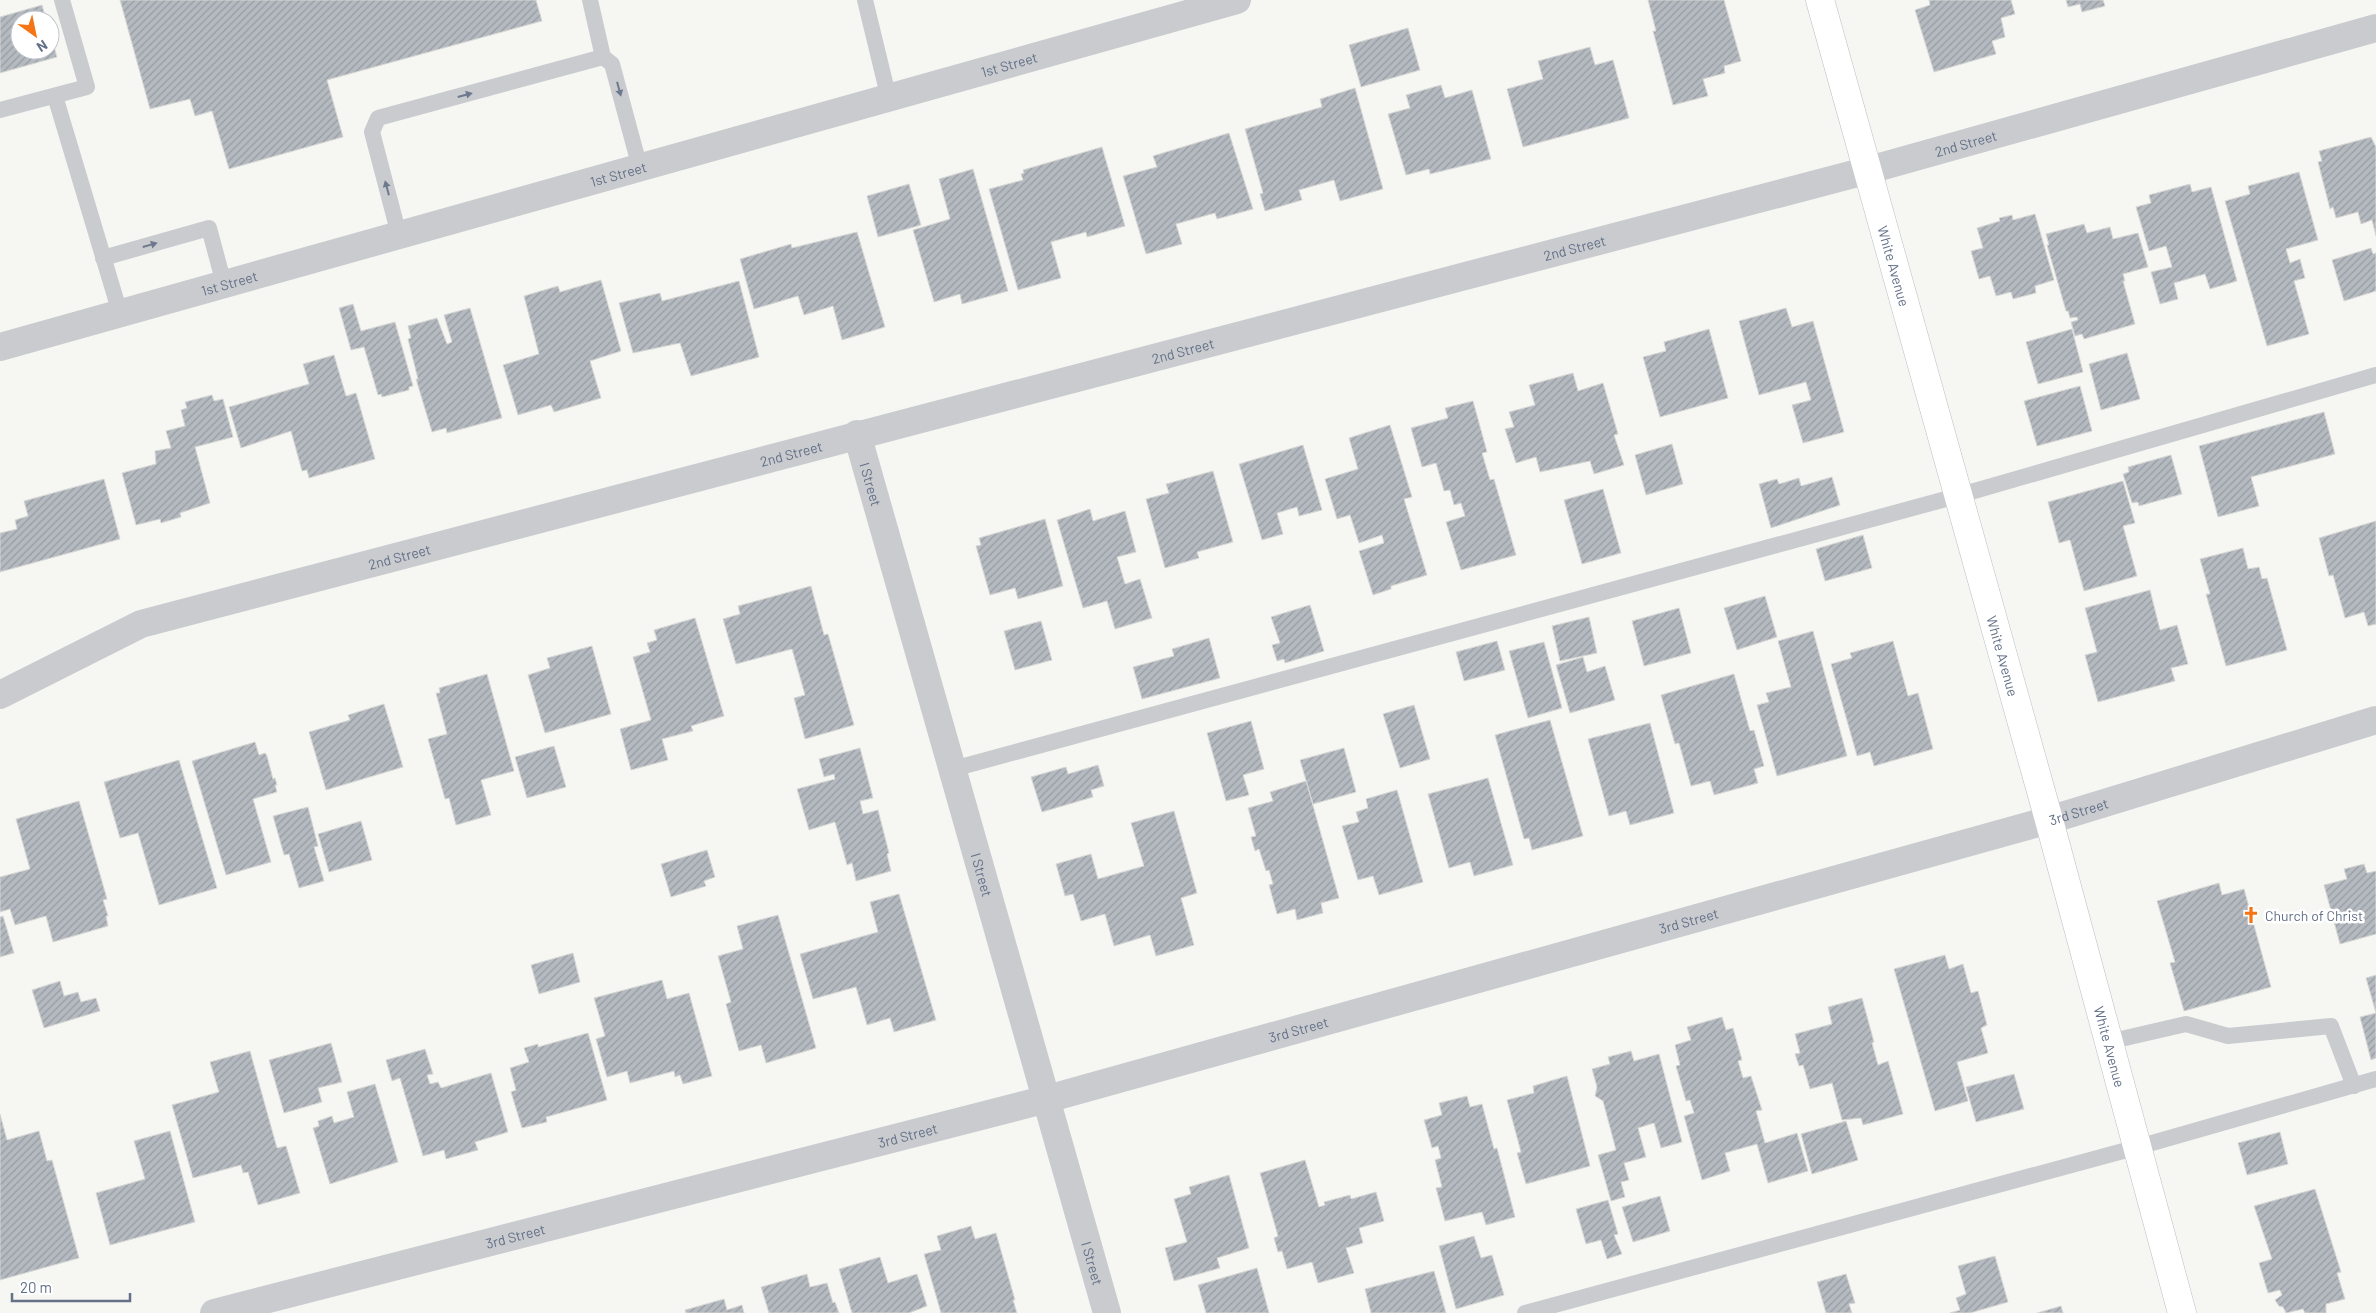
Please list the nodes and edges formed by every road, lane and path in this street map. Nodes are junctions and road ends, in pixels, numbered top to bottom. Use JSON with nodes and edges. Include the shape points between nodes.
{"nodes":[{"id":1,"x":62,"y":0,"type":"edge"},
{"id":2,"x":590,"y":0,"type":"edge"},
{"id":3,"x":865,"y":0,"type":"edge"},
{"id":4,"x":1237,"y":0,"type":"edge"},
{"id":5,"x":1820,"y":0,"type":"edge"},
{"id":6,"x":2376,"y":28,"type":"edge"},
{"id":7,"x":603,"y":58,"type":"junction"},
{"id":8,"x":55,"y":96,"type":"junction"},
{"id":9,"x":889,"y":99,"type":"junction"},
{"id":10,"x":0,"y":110,"type":"edge"},
{"id":11,"x":640,"y":168,"type":"junction"},
{"id":12,"x":1869,"y":170,"type":"junction"},
{"id":13,"x":399,"y":235,"type":"junction"},
{"id":14,"x":103,"y":258,"type":"junction"},
{"id":15,"x":224,"y":284,"type":"junction"},
{"id":16,"x":120,"y":313,"type":"junction"},
{"id":17,"x":0,"y":347,"type":"edge"},
{"id":18,"x":2376,"y":376,"type":"edge"},
{"id":19,"x":858,"y":434,"type":"junction"},
{"id":20,"x":1957,"y":496,"type":"junction"},
{"id":21,"x":0,"y":695,"type":"edge"},
{"id":22,"x":2376,"y":720,"type":"edge"},
{"id":23,"x":953,"y":769,"type":"junction"},
{"id":24,"x":2049,"y":820,"type":"junction"},
{"id":25,"x":2108,"y":1042,"type":"junction"},
{"id":26,"x":2376,"y":1079,"type":"edge"},
{"id":27,"x":2354,"y":1086,"type":"junction"},
{"id":28,"x":1047,"y":1098,"type":"junction"},
{"id":29,"x":2138,"y":1148,"type":"junction"},
{"id":30,"x":214,"y":1313,"type":"edge"},
{"id":31,"x":1107,"y":1313,"type":"edge"},
{"id":32,"x":1525,"y":1313,"type":"edge"},
{"id":33,"x":2182,"y":1313,"type":"edge"}],
"edges":[{"from":1,"to":8,"type":"lane","via":[[87,87]]},
{"from":2,"to":7,"type":"lane"},
{"from":3,"to":9,"type":"lane"},
{"from":4,"to":9,"type":"street","name":"1st Street"},
{"from":5,"to":12,"type":"main road","name":"White Avenue"},
{"from":6,"to":12,"type":"street","name":"2nd Street"},
{"from":7,"to":11,"type":"lane","one_way":true,"via":[[612,64]]},
{"from":13,"to":7,"type":"lane","one_way":true,"via":[[372,132],[378,118]]},
{"from":8,"to":10,"type":"lane"},
{"from":8,"to":14,"type":"lane"},
{"from":9,"to":11,"type":"street","name":"1st Street"},
{"from":11,"to":13,"type":"street","name":"1st Street"},
{"from":12,"to":19,"type":"street","name":"2nd Street"},
{"from":12,"to":20,"type":"main road","name":"White Avenue"},
{"from":13,"to":15,"type":"street","name":"1st Street"},
{"from":14,"to":15,"type":"lane","one_way":true,"via":[[209,228]]},
{"from":14,"to":16,"type":"lane"},
{"from":15,"to":16,"type":"street","name":"1st Street"},
{"from":16,"to":17,"type":"street","name":"1st Street"},
{"from":18,"to":20,"type":"lane"},
{"from":19,"to":21,"type":"street","name":"2nd Street","via":[[141,624]]},
{"from":19,"to":23,"type":"street","name":"I Street"},
{"from":20,"to":23,"type":"lane"},
{"from":20,"to":24,"type":"main road","name":"White Avenue"},
{"from":22,"to":24,"type":"street","name":"3rd Street"},
{"from":23,"to":28,"type":"street","name":"I Street"},
{"from":24,"to":25,"type":"main road","name":"White Avenue"},
{"from":24,"to":28,"type":"street","name":"3rd Street"},
{"from":25,"to":27,"type":"lane","via":[[2186,1024],[2228,1036],[2331,1026]]},
{"from":25,"to":29,"type":"main road","name":"White Avenue"},
{"from":26,"to":27,"type":"lane"},
{"from":27,"to":29,"type":"lane"},
{"from":28,"to":30,"type":"street","name":"3rd Street"},
{"from":28,"to":31,"type":"street","name":"I Street"},
{"from":29,"to":32,"type":"lane"},
{"from":29,"to":33,"type":"main road","name":"White Avenue"}]}
